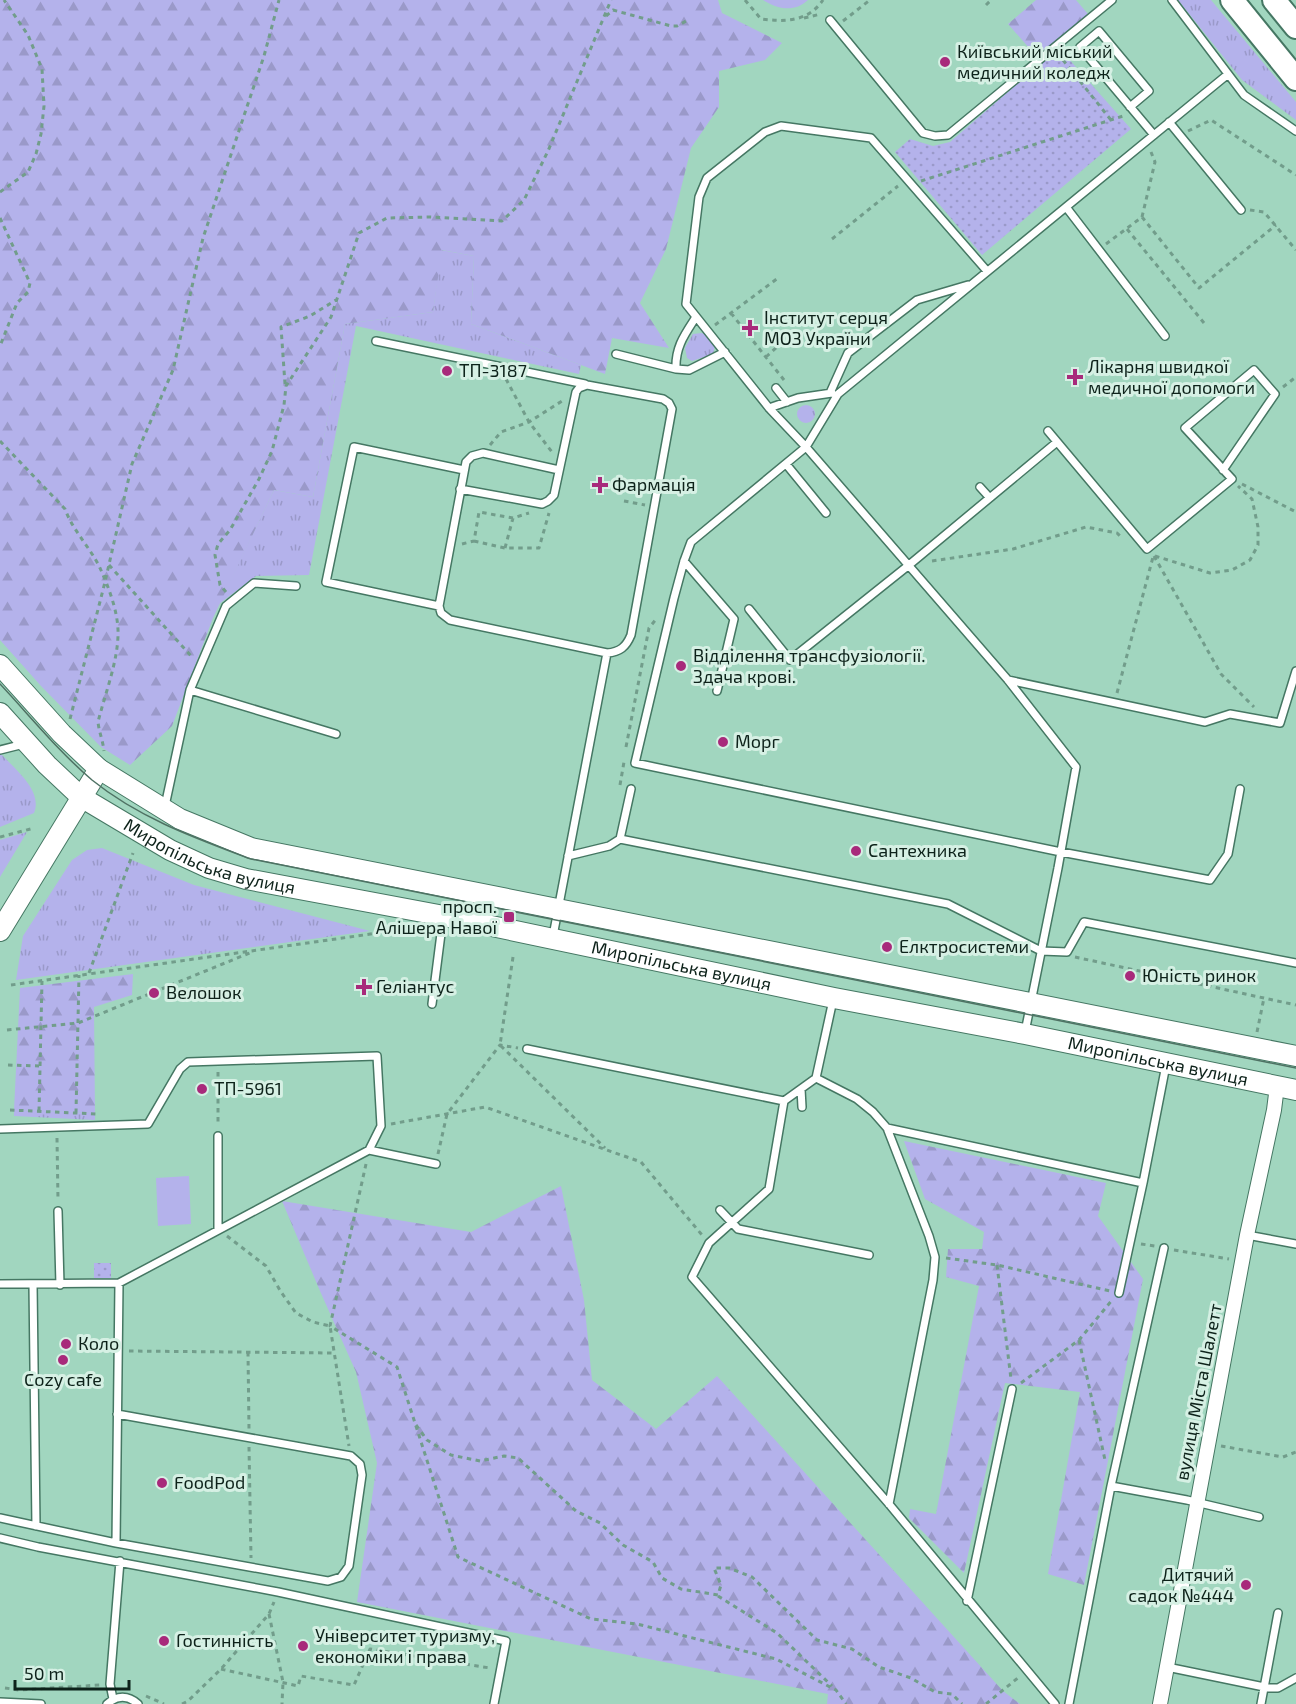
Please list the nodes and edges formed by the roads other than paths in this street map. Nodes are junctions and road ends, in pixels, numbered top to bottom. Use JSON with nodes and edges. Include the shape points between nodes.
{"nodes":[{"id":1,"x":1112,"y":0,"type":"edge"},
{"id":2,"x":1172,"y":0,"type":"edge"},
{"id":3,"x":1232,"y":0,"type":"edge"},
{"id":4,"x":1274,"y":0,"type":"edge"},
{"id":5,"x":830,"y":20,"type":"road end"},
{"id":6,"x":1296,"y":27,"type":"edge"},
{"id":7,"x":1227,"y":75,"type":"junction"},
{"id":8,"x":1296,"y":79,"type":"edge"},
{"id":9,"x":1129,"y":111,"type":"junction"},
{"id":10,"x":1169,"y":122,"type":"junction"},
{"id":11,"x":1296,"y":131,"type":"edge"},
{"id":12,"x":1152,"y":137,"type":"junction"},
{"id":13,"x":1066,"y":207,"type":"junction"},
{"id":14,"x":1241,"y":210,"type":"road end"},
{"id":15,"x":987,"y":271,"type":"junction"},
{"id":16,"x":973,"y":283,"type":"junction"},
{"id":17,"x":696,"y":317,"type":"junction"},
{"id":18,"x":1165,"y":336,"type":"dead end"},
{"id":19,"x":376,"y":340,"type":"dead end"},
{"id":20,"x":725,"y":352,"type":"junction"},
{"id":21,"x":616,"y":354,"type":"dead end"},
{"id":22,"x":676,"y":369,"type":"junction"},
{"id":23,"x":586,"y":385,"type":"junction"},
{"id":24,"x":776,"y":388,"type":"dead end"},
{"id":25,"x":834,"y":394,"type":"junction"},
{"id":26,"x":787,"y":402,"type":"junction"},
{"id":27,"x":769,"y":408,"type":"junction"},
{"id":28,"x":1048,"y":431,"type":"dead end"},
{"id":29,"x":1057,"y":442,"type":"junction"},
{"id":30,"x":806,"y":447,"type":"junction"},
{"id":31,"x":786,"y":464,"type":"junction"},
{"id":32,"x":560,"y":466,"type":"junction"},
{"id":33,"x":464,"y":470,"type":"junction"},
{"id":34,"x":1223,"y":470,"type":"junction"},
{"id":35,"x":980,"y":487,"type":"dead end"},
{"id":36,"x":460,"y":489,"type":"junction"},
{"id":37,"x":989,"y":497,"type":"junction"},
{"id":38,"x":826,"y":513,"type":"dead end"},
{"id":39,"x":684,"y":561,"type":"junction"},
{"id":40,"x":909,"y":565,"type":"junction"},
{"id":41,"x":296,"y":586,"type":"dead end"},
{"id":42,"x":439,"y":606,"type":"junction"},
{"id":43,"x":749,"y":609,"type":"dead end"},
{"id":44,"x":607,"y":653,"type":"junction"},
{"id":45,"x":0,"y":665,"type":"edge"},
{"id":46,"x":1296,"y":671,"type":"edge"},
{"id":47,"x":1008,"y":680,"type":"junction"},
{"id":48,"x":190,"y":690,"type":"junction"},
{"id":49,"x":717,"y":692,"type":"dead end"},
{"id":50,"x":0,"y":713,"type":"edge"},
{"id":51,"x":336,"y":734,"type":"dead end"},
{"id":52,"x":27,"y":743,"type":"junction"},
{"id":53,"x":0,"y":750,"type":"edge"},
{"id":54,"x":102,"y":762,"type":"junction"},
{"id":55,"x":631,"y":789,"type":"dead end"},
{"id":56,"x":1240,"y":789,"type":"dead end"},
{"id":57,"x":81,"y":796,"type":"junction"},
{"id":58,"x":165,"y":810,"type":"junction"},
{"id":59,"x":620,"y":839,"type":"junction"},
{"id":60,"x":1061,"y":852,"type":"junction"},
{"id":61,"x":568,"y":856,"type":"junction"},
{"id":62,"x":559,"y":909,"type":"junction"},
{"id":63,"x":444,"y":916,"type":"junction"},
{"id":64,"x":0,"y":931,"type":"edge"},
{"id":65,"x":553,"y":939,"type":"junction"},
{"id":66,"x":1041,"y":951,"type":"junction"},
{"id":67,"x":1296,"y":963,"type":"edge"},
{"id":68,"x":834,"y":998,"type":"junction"},
{"id":69,"x":432,"y":1004,"type":"dead end"},
{"id":70,"x":1030,"y":1004,"type":"junction"},
{"id":71,"x":1025,"y":1034,"type":"junction"},
{"id":72,"x":527,"y":1049,"type":"road end"},
{"id":73,"x":1296,"y":1056,"type":"edge"},
{"id":74,"x":1166,"y":1062,"type":"junction"},
{"id":75,"x":816,"y":1078,"type":"junction"},
{"id":76,"x":1286,"y":1088,"type":"edge"},
{"id":77,"x":801,"y":1089,"type":"junction"},
{"id":78,"x":783,"y":1101,"type":"junction"},
{"id":79,"x":802,"y":1107,"type":"dead end"},
{"id":80,"x":887,"y":1128,"type":"junction"},
{"id":81,"x":0,"y":1129,"type":"edge"},
{"id":82,"x":218,"y":1136,"type":"road end"},
{"id":83,"x":369,"y":1150,"type":"junction"},
{"id":84,"x":436,"y":1164,"type":"road end"},
{"id":85,"x":1143,"y":1183,"type":"junction"},
{"id":86,"x":720,"y":1210,"type":"dead end"},
{"id":87,"x":58,"y":1211,"type":"road end"},
{"id":88,"x":732,"y":1222,"type":"junction"},
{"id":89,"x":218,"y":1229,"type":"junction"},
{"id":90,"x":1247,"y":1235,"type":"junction"},
{"id":91,"x":1296,"y":1244,"type":"edge"},
{"id":92,"x":1164,"y":1248,"type":"road end"},
{"id":93,"x":869,"y":1255,"type":"dead end"},
{"id":94,"x":119,"y":1283,"type":"junction"},
{"id":95,"x":0,"y":1284,"type":"edge"},
{"id":96,"x":33,"y":1284,"type":"junction"},
{"id":97,"x":60,"y":1285,"type":"junction"},
{"id":98,"x":1119,"y":1293,"type":"road end"},
{"id":99,"x":1012,"y":1389,"type":"road end"},
{"id":100,"x":117,"y":1413,"type":"junction"},
{"id":101,"x":1111,"y":1486,"type":"junction"},
{"id":102,"x":1197,"y":1503,"type":"junction"},
{"id":103,"x":889,"y":1504,"type":"junction"},
{"id":104,"x":0,"y":1518,"type":"edge"},
{"id":105,"x":1259,"y":1518,"type":"dead end"},
{"id":106,"x":36,"y":1526,"type":"junction"},
{"id":107,"x":0,"y":1538,"type":"edge"},
{"id":108,"x":116,"y":1543,"type":"junction"},
{"id":109,"x":120,"y":1561,"type":"junction"},
{"id":110,"x":967,"y":1601,"type":"junction"},
{"id":111,"x":1278,"y":1613,"type":"dead end"},
{"id":112,"x":1167,"y":1667,"type":"junction"},
{"id":113,"x":1296,"y":1678,"type":"edge"},
{"id":114,"x":1264,"y":1687,"type":"junction"},
{"id":115,"x":0,"y":1702,"type":"edge"},
{"id":116,"x":110,"y":1702,"type":"edge"},
{"id":117,"x":41,"y":1704,"type":"edge"},
{"id":118,"x":138,"y":1704,"type":"edge"},
{"id":119,"x":494,"y":1704,"type":"edge"},
{"id":120,"x":1055,"y":1704,"type":"edge"},
{"id":121,"x":1069,"y":1704,"type":"edge"},
{"id":122,"x":1160,"y":1704,"type":"edge"},
{"id":123,"x":1261,"y":1704,"type":"edge"}],
"edges":[{"from":1,"to":5,"type":"lane","via":[[948,135],[935,136],[923,133]]},
{"from":2,"to":7,"type":"lane"},
{"from":3,"to":8,"type":"main road"},
{"from":4,"to":6,"type":"main road"},
{"from":7,"to":10,"type":"lane"},
{"from":7,"to":11,"type":"lane","via":[[1244,95]]},
{"from":9,"to":9,"type":"lane","via":[[1080,47],[1099,31],[1149,91]]},
{"from":9,"to":12,"type":"lane"},
{"from":10,"to":12,"type":"lane"},
{"from":10,"to":14,"type":"lane"},
{"from":12,"to":13,"type":"lane"},
{"from":13,"to":15,"type":"lane"},
{"from":13,"to":18,"type":"lane"},
{"from":15,"to":16,"type":"lane"},
{"from":15,"to":17,"type":"lane","via":[[871,138],[781,126],[765,132],[707,178],[699,197],[686,304]]},
{"from":16,"to":25,"type":"lane"},
{"from":16,"to":25,"type":"lane","via":[[916,300],[848,353]]},
{"from":17,"to":20,"type":"lane"},
{"from":17,"to":22,"type":"lane","via":[[681,338]]},
{"from":19,"to":23,"type":"lane"},
{"from":20,"to":22,"type":"lane","via":[[689,370]]},
{"from":20,"to":27,"type":"lane"},
{"from":21,"to":22,"type":"lane"},
{"from":23,"to":32,"type":"lane","via":[[576,392]]},
{"from":23,"to":44,"type":"lane","via":[[663,399],[672,409],[632,635],[627,645]]},
{"from":24,"to":26,"type":"lane"},
{"from":25,"to":26,"type":"lane"},
{"from":25,"to":30,"type":"lane"},
{"from":26,"to":27,"type":"lane"},
{"from":27,"to":30,"type":"lane"},
{"from":28,"to":29,"type":"lane"},
{"from":29,"to":34,"type":"lane","via":[[1146,551],[1232,479]]},
{"from":29,"to":37,"type":"lane"},
{"from":30,"to":31,"type":"lane"},
{"from":30,"to":40,"type":"lane"},
{"from":31,"to":38,"type":"lane"},
{"from":31,"to":39,"type":"lane","via":[[692,542]]},
{"from":32,"to":33,"type":"lane","via":[[483,453],[472,456]]},
{"from":32,"to":36,"type":"lane","via":[[554,495],[542,504]]},
{"from":33,"to":36,"type":"lane"},
{"from":33,"to":42,"type":"lane","via":[[354,447],[326,582]]},
{"from":34,"to":34,"type":"lane","via":[[1275,394],[1254,370],[1185,428]]},
{"from":35,"to":37,"type":"lane"},
{"from":36,"to":42,"type":"lane"},
{"from":37,"to":40,"type":"lane"},
{"from":39,"to":49,"type":"lane","via":[[734,619]]},
{"from":39,"to":60,"type":"lane","via":[[635,763]]},
{"from":40,"to":43,"type":"lane","via":[[790,660]]},
{"from":40,"to":47,"type":"lane"},
{"from":41,"to":48,"type":"lane","via":[[254,583],[226,606]]},
{"from":42,"to":44,"type":"lane","via":[[450,621]]},
{"from":44,"to":61,"type":"lane"},
{"from":45,"to":54,"type":"street","name":"Миропільська вулиця","via":[[62,734]]},
{"from":46,"to":47,"type":"lane","via":[[1280,723],[1230,714],[1205,722]]},
{"from":47,"to":60,"type":"lane","via":[[1076,767]]},
{"from":48,"to":51,"type":"lane"},
{"from":48,"to":58,"type":"lane"},
{"from":50,"to":52,"type":"street","name":"Миропільська вулиця"},
{"from":52,"to":53,"type":"lane"},
{"from":52,"to":57,"type":"street","name":"Миропільська вулиця"},
{"from":54,"to":57,"type":"street"},
{"from":54,"to":58,"type":"street","name":"Миропільська вулиця"},
{"from":55,"to":59,"type":"lane"},
{"from":56,"to":60,"type":"lane","via":[[1228,854],[1210,880]]},
{"from":57,"to":63,"type":"street","name":"Миропільська вулиця","via":[[170,850],[209,868],[246,879]]},
{"from":57,"to":64,"type":"street"},
{"from":58,"to":62,"type":"street","name":"Миропільська вулиця","via":[[251,848]]},
{"from":59,"to":61,"type":"lane","via":[[609,846]]},
{"from":59,"to":66,"type":"lane","via":[[948,904]]},
{"from":60,"to":66,"type":"lane"},
{"from":61,"to":62,"type":"lane"},
{"from":62,"to":65,"type":"lane"},
{"from":62,"to":70,"type":"street","name":"Миропільська вулиця"},
{"from":63,"to":65,"type":"street","name":"Миропільська вулиця"},
{"from":63,"to":69,"type":"lane"},
{"from":65,"to":68,"type":"street","name":"Миропільська вулиця"},
{"from":66,"to":67,"type":"lane","via":[[1067,952],[1084,922]]},
{"from":66,"to":70,"type":"lane"},
{"from":68,"to":71,"type":"street","name":"Миропільська вулиця"},
{"from":68,"to":75,"type":"lane"},
{"from":70,"to":71,"type":"lane"},
{"from":70,"to":73,"type":"street","name":"Миропільська вулиця"},
{"from":71,"to":74,"type":"street","name":"Миропільська вулиця"},
{"from":72,"to":78,"type":"lane"},
{"from":74,"to":76,"type":"street","name":"Миропільська вулиця"},
{"from":74,"to":85,"type":"lane"},
{"from":75,"to":77,"type":"lane"},
{"from":75,"to":80,"type":"lane","via":[[857,1099]]},
{"from":76,"to":90,"type":"street","name":"вулиця Міста Шалетт","via":[[1274,1110]]},
{"from":77,"to":78,"type":"lane"},
{"from":77,"to":79,"type":"lane"},
{"from":78,"to":88,"type":"lane","via":[[769,1189]]},
{"from":80,"to":85,"type":"lane"},
{"from":80,"to":103,"type":"lane","via":[[935,1257]]},
{"from":81,"to":83,"type":"lane","via":[[148,1124],[183,1065],[194,1061],[377,1056],[381,1126]]},
{"from":82,"to":89,"type":"lane"},
{"from":83,"to":84,"type":"lane"},
{"from":83,"to":89,"type":"lane"},
{"from":85,"to":98,"type":"lane"},
{"from":86,"to":88,"type":"lane"},
{"from":87,"to":97,"type":"lane"},
{"from":88,"to":93,"type":"lane","via":[[738,1229]]},
{"from":88,"to":103,"type":"lane","via":[[709,1243],[692,1277]]},
{"from":89,"to":94,"type":"lane"},
{"from":90,"to":91,"type":"lane"},
{"from":90,"to":102,"type":"street","name":"вулиця Міста Шалетт"},
{"from":92,"to":101,"type":"lane"},
{"from":94,"to":97,"type":"lane"},
{"from":94,"to":100,"type":"lane"},
{"from":95,"to":96,"type":"lane"},
{"from":96,"to":97,"type":"lane"},
{"from":96,"to":106,"type":"lane"},
{"from":99,"to":110,"type":"lane"},
{"from":100,"to":108,"type":"lane"},
{"from":100,"to":108,"type":"lane","via":[[351,1456],[360,1464],[362,1475],[349,1566],[341,1577],[328,1581]]},
{"from":101,"to":102,"type":"lane"},
{"from":101,"to":121,"type":"lane"},
{"from":102,"to":105,"type":"lane"},
{"from":102,"to":112,"type":"street","name":"вулиця Міста Шалетт"},
{"from":103,"to":110,"type":"lane"},
{"from":104,"to":106,"type":"lane"},
{"from":106,"to":108,"type":"lane"},
{"from":107,"to":109,"type":"lane"},
{"from":109,"to":116,"type":"lane"},
{"from":109,"to":119,"type":"lane","via":[[506,1641]]},
{"from":110,"to":120,"type":"lane"},
{"from":111,"to":114,"type":"lane"},
{"from":112,"to":114,"type":"lane"},
{"from":112,"to":122,"type":"street","name":"вулиця Міста Шалетт"},
{"from":113,"to":114,"type":"lane","via":[[1278,1688]]},
{"from":114,"to":123,"type":"lane"},
{"from":115,"to":117,"type":"lane"},
{"from":116,"to":118,"type":"lane","via":[[122,1697]]}]}
